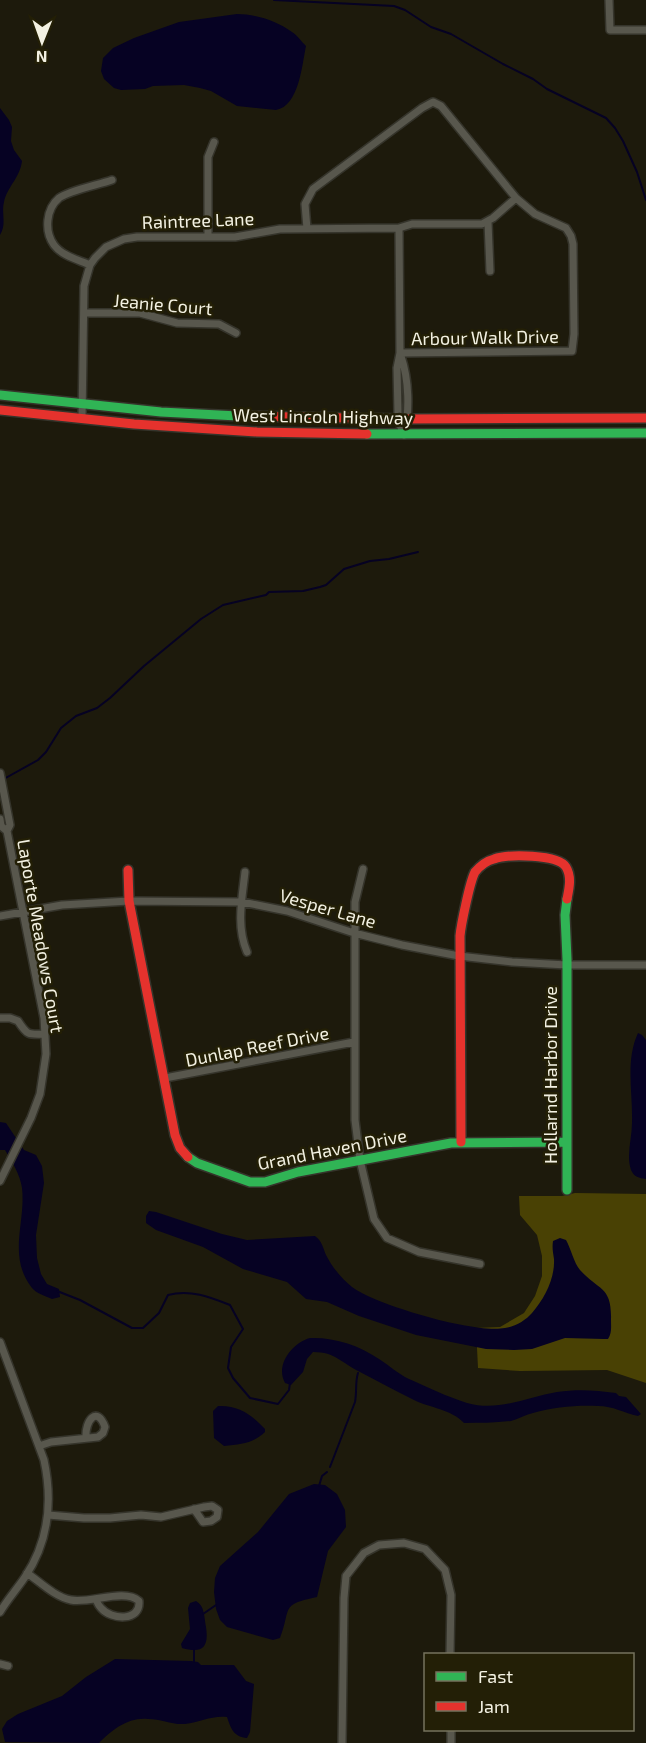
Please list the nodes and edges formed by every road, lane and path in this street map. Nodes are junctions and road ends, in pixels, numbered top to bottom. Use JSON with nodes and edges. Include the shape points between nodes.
{"nodes":[{"id":1,"x":609,"y":0,"type":"edge"},
{"id":2,"x":646,"y":30,"type":"edge"},
{"id":3,"x":214,"y":142,"type":"dead end"},
{"id":4,"x":112,"y":180,"type":"dead end"},
{"id":5,"x":516,"y":198,"type":"junction"},
{"id":6,"x":488,"y":222,"type":"junction"},
{"id":7,"x":399,"y":228,"type":"junction"},
{"id":8,"x":308,"y":229,"type":"junction"},
{"id":9,"x":207,"y":237,"type":"junction"},
{"id":10,"x":90,"y":265,"type":"junction"},
{"id":11,"x":490,"y":271,"type":"dead end"},
{"id":12,"x":84,"y":313,"type":"junction"},
{"id":13,"x":236,"y":333,"type":"dead end"},
{"id":14,"x":400,"y":353,"type":"junction"},
{"id":15,"x":0,"y":395,"type":"edge"},
{"id":16,"x":83,"y":404,"type":"junction"},
{"id":17,"x":0,"y":410,"type":"edge"},
{"id":18,"x":646,"y":418,"type":"edge"},
{"id":19,"x":82,"y":419,"type":"junction"},
{"id":20,"x":403,"y":420,"type":"junction"},
{"id":21,"x":646,"y":433,"type":"edge"},
{"id":22,"x":404,"y":435,"type":"junction"},
{"id":23,"x":0,"y":773,"type":"edge"},
{"id":24,"x":0,"y":819,"type":"edge"},
{"id":25,"x":7,"y":831,"type":"junction"},
{"id":26,"x":363,"y":869,"type":"dead end"},
{"id":27,"x":128,"y":870,"type":"dead end"},
{"id":28,"x":245,"y":872,"type":"dead end"},
{"id":29,"x":129,"y":901,"type":"junction"},
{"id":30,"x":242,"y":902,"type":"junction"},
{"id":31,"x":24,"y":912,"type":"junction"},
{"id":32,"x":0,"y":916,"type":"edge"},
{"id":33,"x":354,"y":933,"type":"junction"},
{"id":34,"x":247,"y":952,"type":"dead end"},
{"id":35,"x":459,"y":956,"type":"junction"},
{"id":36,"x":567,"y":962,"type":"junction"},
{"id":37,"x":646,"y":964,"type":"edge"},
{"id":38,"x":0,"y":1018,"type":"edge"},
{"id":39,"x":45,"y":1034,"type":"junction"},
{"id":40,"x":354,"y":1042,"type":"junction"},
{"id":41,"x":165,"y":1078,"type":"junction"},
{"id":42,"x":462,"y":1142,"type":"junction"},
{"id":43,"x":567,"y":1142,"type":"junction"},
{"id":44,"x":360,"y":1156,"type":"junction"},
{"id":45,"x":1,"y":1179,"type":"edge"},
{"id":46,"x":567,"y":1190,"type":"dead end"},
{"id":47,"x":480,"y":1264,"type":"dead end"},
{"id":48,"x":0,"y":1342,"type":"edge"},
{"id":49,"x":86,"y":1437,"type":"dead end"},
{"id":50,"x":39,"y":1446,"type":"junction"},
{"id":51,"x":194,"y":1509,"type":"dead end"},
{"id":52,"x":48,"y":1515,"type":"junction"},
{"id":53,"x":27,"y":1573,"type":"junction"},
{"id":54,"x":96,"y":1599,"type":"junction"},
{"id":55,"x":0,"y":1612,"type":"edge"},
{"id":56,"x":450,"y":1653,"type":"edge"},
{"id":57,"x":342,"y":1743,"type":"edge"}],
"edges":[{"from":1,"to":2,"type":"street","via":[[610,30]]},
{"from":3,"to":9,"type":"street","via":[[208,157]]},
{"from":4,"to":10,"type":"street","via":[[57,199],[48,215],[54,245]]},
{"from":5,"to":6,"type":"street"},
{"from":5,"to":8,"type":"street","name":"Arbour Walk Drive","via":[[434,102],[312,189],[305,204]]},
{"from":5,"to":14,"type":"street","name":"Arbour Walk Drive","via":[[535,214],[561,225],[571,236],[572,351]]},
{"from":6,"to":7,"type":"street","name":"Raintree Lane"},
{"from":6,"to":11,"type":"street"},
{"from":7,"to":8,"type":"street","name":"Raintree Lane"},
{"from":7,"to":14,"type":"street"},
{"from":8,"to":9,"type":"street","name":"Raintree Lane"},
{"from":9,"to":10,"type":"street","name":"Raintree Lane","via":[[124,239],[106,247]]},
{"from":10,"to":12,"type":"street","via":[[84,286]]},
{"from":12,"to":13,"type":"street","name":"Jeanie Court","via":[[140,313],[177,323],[219,324]]},
{"from":12,"to":16,"type":"street"},
{"from":14,"to":20,"type":"street","via":[[405,368]]},
{"from":15,"to":16,"type":"street","name":"West Lincoln Highway"},
{"from":16,"to":19,"type":"street"},
{"from":16,"to":20,"type":"street","name":"West Lincoln Highway","via":[[258,417]]},
{"from":17,"to":19,"type":"street","name":"West Lincoln Highway"},
{"from":18,"to":20,"type":"street","name":"West Lincoln Highway"},
{"from":19,"to":22,"type":"street","name":"West Lincoln Highway","via":[[257,432]]},
{"from":20,"to":22,"type":"street"},
{"from":21,"to":22,"type":"street","name":"West Lincoln Highway"},
{"from":23,"to":25,"type":"street","name":"Laporte Meadows Court","via":[[10,825]]},
{"from":24,"to":25,"type":"street","name":"Laporte Meadows Court"},
{"from":25,"to":31,"type":"street","name":"Laporte Meadows Court"},
{"from":26,"to":33,"type":"street","via":[[355,902]]},
{"from":27,"to":29,"type":"street","name":"Grand Haven Drive"},
{"from":28,"to":30,"type":"street"},
{"from":29,"to":30,"type":"street","name":"Vesper Lane"},
{"from":29,"to":31,"type":"street","name":"Vesper Lane","via":[[62,905]]},
{"from":29,"to":41,"type":"street","name":"Grand Haven Drive"},
{"from":30,"to":33,"type":"street","name":"Vesper Lane","via":[[287,911]]},
{"from":30,"to":34,"type":"street","via":[[240,927]]},
{"from":31,"to":32,"type":"street","name":"Vesper Lane"},
{"from":31,"to":39,"type":"street","name":"Laporte Meadows Court"},
{"from":33,"to":35,"type":"street","name":"Vesper Lane"},
{"from":33,"to":40,"type":"street"},
{"from":35,"to":36,"type":"street","name":"Vesper Lane","via":[[512,962]]},
{"from":35,"to":36,"type":"street","name":"Hollarnd Harbor Drive","via":[[461,926],[474,874],[480,866],[496,858],[547,857],[563,864],[570,879],[565,915]]},
{"from":35,"to":42,"type":"street"},
{"from":36,"to":37,"type":"street","name":"Vesper Lane"},
{"from":36,"to":43,"type":"street","name":"Hollarnd Harbor Drive"},
{"from":38,"to":39,"type":"street","via":[[18,1021],[31,1035]]},
{"from":39,"to":45,"type":"street","name":"Laporte Meadows Court","via":[[40,1094]]},
{"from":40,"to":41,"type":"street","name":"Dunlap Reef Drive"},
{"from":40,"to":44,"type":"street","via":[[355,1120]]},
{"from":41,"to":44,"type":"street","name":"Grand Haven Drive","via":[[175,1136],[180,1148],[197,1163],[250,1182],[265,1182]]},
{"from":42,"to":43,"type":"street","name":"Grand Haven Drive"},
{"from":42,"to":44,"type":"street","name":"Grand Haven Drive"},
{"from":43,"to":46,"type":"street","name":"Hollarnd Harbor Drive"},
{"from":44,"to":47,"type":"street","via":[[374,1219],[387,1238],[419,1252]]},
{"from":48,"to":50,"type":"street"},
{"from":49,"to":50,"type":"street"},
{"from":50,"to":52,"type":"street","via":[[49,1491]]},
{"from":51,"to":52,"type":"street","via":[[161,1517]]},
{"from":52,"to":53,"type":"street","via":[[43,1542]]},
{"from":53,"to":54,"type":"street","via":[[61,1597]]},
{"from":53,"to":55,"type":"street"},
{"from":54,"to":54,"type":"street","via":[[135,1597],[140,1607],[133,1615],[116,1617],[100,1607]]},
{"from":56,"to":57,"type":"street","via":[[451,1594],[445,1570],[425,1549],[404,1543],[379,1545],[364,1553],[346,1576]]}]}
